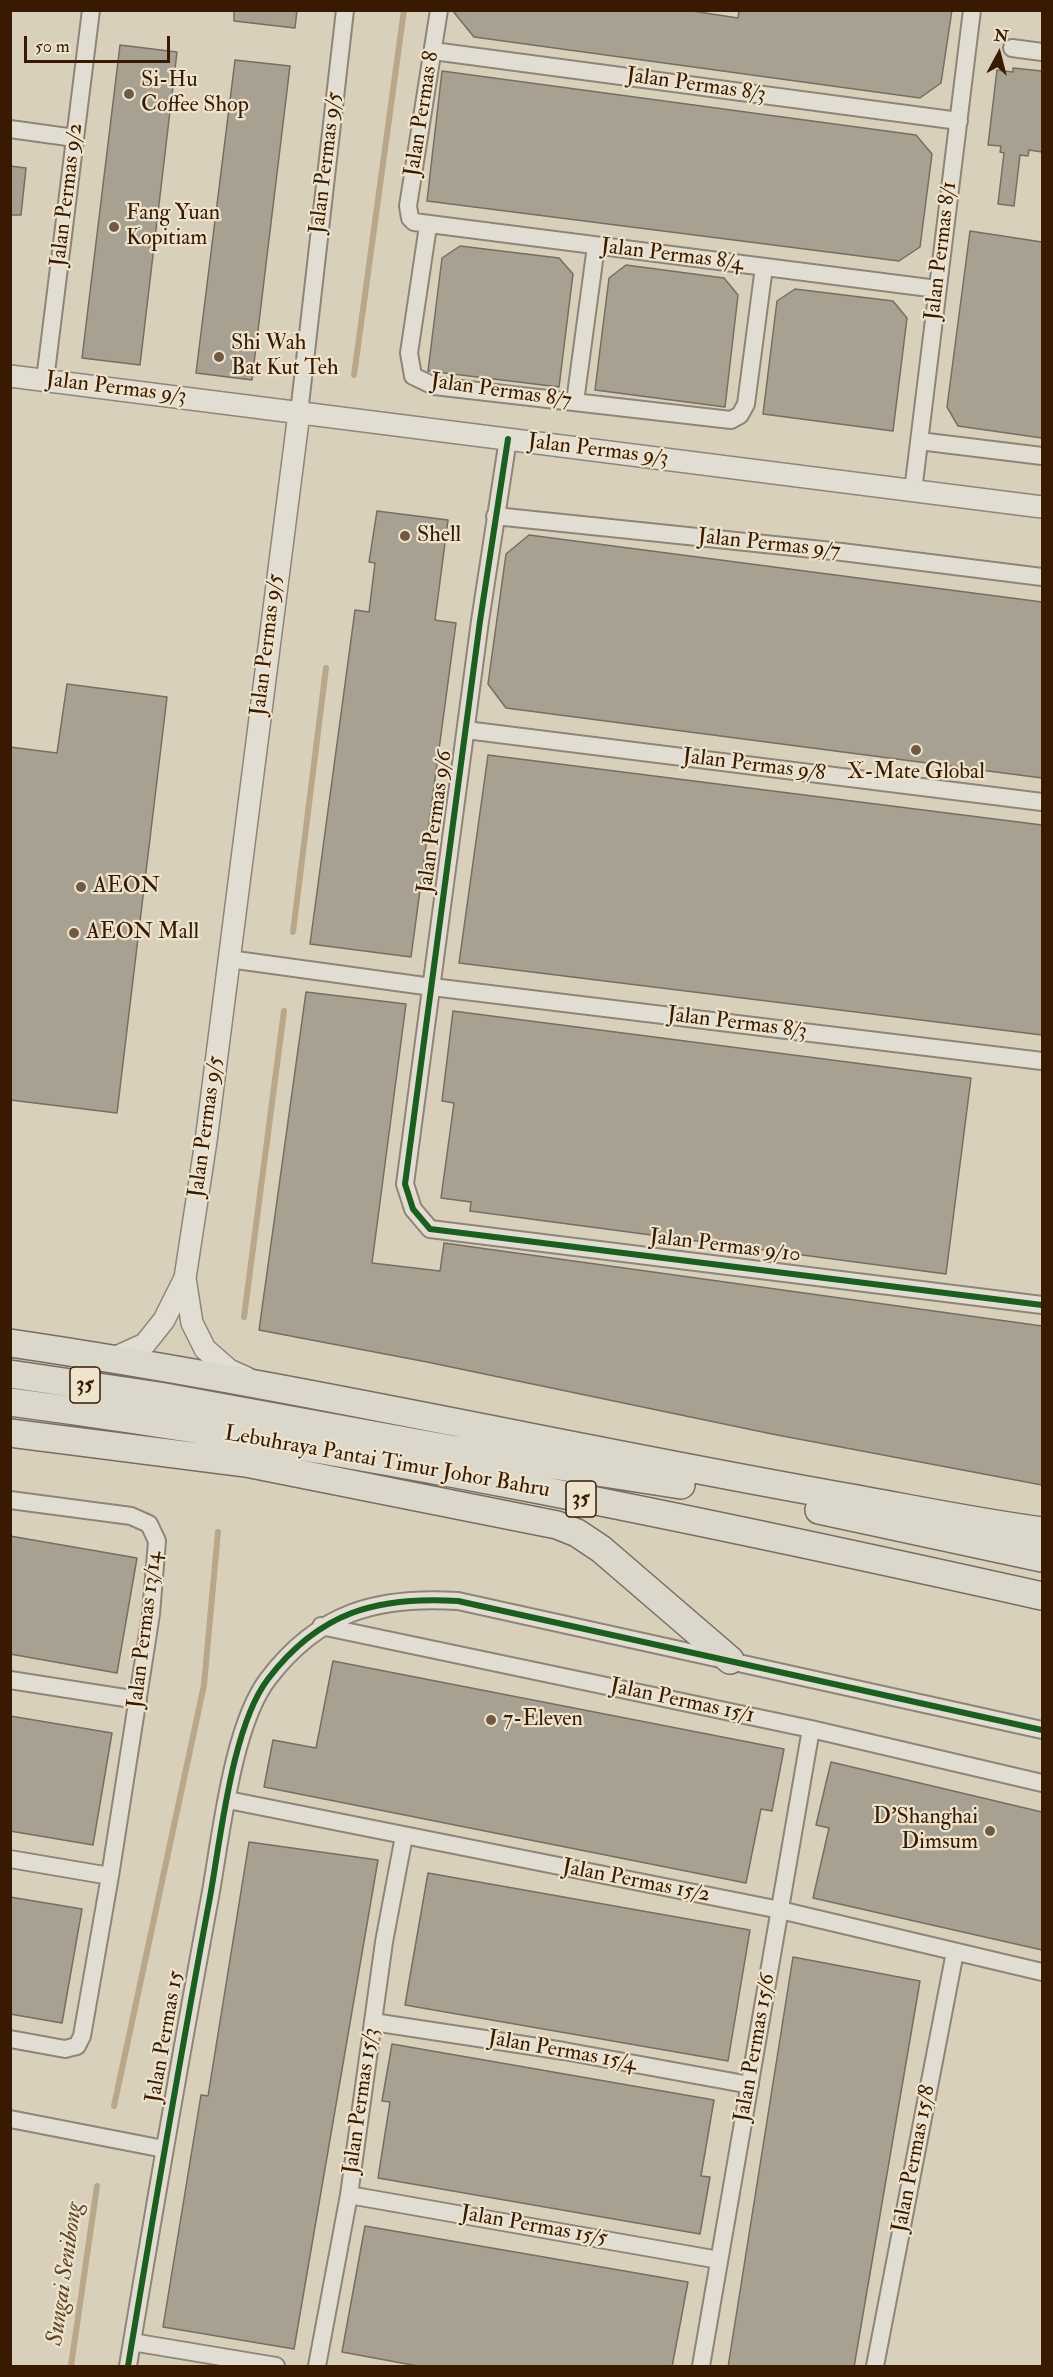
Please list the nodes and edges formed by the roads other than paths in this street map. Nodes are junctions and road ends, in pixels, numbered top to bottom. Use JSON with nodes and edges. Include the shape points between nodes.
{"nodes":[{"id":1,"x":91,"y":10,"type":"edge"},
{"id":2,"x":345,"y":10,"type":"edge"},
{"id":3,"x":439,"y":10,"type":"edge"},
{"id":4,"x":972,"y":10,"type":"edge"},
{"id":5,"x":1012,"y":48,"type":"dead end"},
{"id":6,"x":434,"y":51,"type":"junction"},
{"id":7,"x":1042,"y":52,"type":"edge"},
{"id":8,"x":958,"y":121,"type":"junction"},
{"id":9,"x":10,"y":129,"type":"edge"},
{"id":10,"x":75,"y":138,"type":"junction"},
{"id":11,"x":410,"y":218,"type":"joint"},
{"id":12,"x":428,"y":226,"type":"junction"},
{"id":13,"x":596,"y":246,"type":"junction"},
{"id":14,"x":764,"y":267,"type":"junction"},
{"id":15,"x":937,"y":289,"type":"junction"},
{"id":16,"x":10,"y":376,"type":"edge"},
{"id":17,"x":45,"y":380,"type":"junction"},
{"id":18,"x":575,"y":402,"type":"junction"},
{"id":19,"x":299,"y":413,"type":"junction"},
{"id":20,"x":508,"y":439,"type":"junction"},
{"id":21,"x":919,"y":441,"type":"junction"},
{"id":22,"x":1042,"y":456,"type":"edge"},
{"id":23,"x":913,"y":491,"type":"junction"},
{"id":24,"x":1042,"y":507,"type":"edge"},
{"id":25,"x":495,"y":516,"type":"junction"},
{"id":26,"x":1042,"y":577,"type":"edge"},
{"id":27,"x":466,"y":730,"type":"junction"},
{"id":28,"x":1042,"y":802,"type":"edge"},
{"id":29,"x":229,"y":959,"type":"junction"},
{"id":30,"x":432,"y":987,"type":"junction"},
{"id":31,"x":1042,"y":1060,"type":"edge"},
{"id":32,"x":413,"y":1209,"type":"joint"},
{"id":33,"x":185,"y":1278,"type":"junction"},
{"id":34,"x":1042,"y":1305,"type":"edge"},
{"id":35,"x":10,"y":1343,"type":"edge"},
{"id":36,"x":114,"y":1358,"type":"junction"},
{"id":37,"x":10,"y":1374,"type":"edge"},
{"id":38,"x":261,"y":1385,"type":"junction"},
{"id":39,"x":10,"y":1402,"type":"edge"},
{"id":40,"x":10,"y":1412,"type":"edge"},
{"id":41,"x":117,"y":1416,"type":"junction"},
{"id":42,"x":10,"y":1433,"type":"edge"},
{"id":43,"x":10,"y":1500,"type":"edge"},
{"id":44,"x":969,"y":1521,"type":"junction"},
{"id":45,"x":1042,"y":1531,"type":"edge"},
{"id":46,"x":1042,"y":1547,"type":"edge"},
{"id":47,"x":1042,"y":1558,"type":"edge"},
{"id":48,"x":1042,"y":1596,"type":"edge"},
{"id":49,"x":321,"y":1626,"type":"junction"},
{"id":50,"x":730,"y":1660,"type":"junction"},
{"id":51,"x":10,"y":1680,"type":"edge"},
{"id":52,"x":138,"y":1700,"type":"junction"},
{"id":53,"x":811,"y":1729,"type":"junction"},
{"id":54,"x":1042,"y":1730,"type":"edge"},
{"id":55,"x":1042,"y":1783,"type":"edge"},
{"id":56,"x":228,"y":1800,"type":"junction"},
{"id":57,"x":404,"y":1836,"type":"junction"},
{"id":58,"x":10,"y":1859,"type":"edge"},
{"id":59,"x":110,"y":1876,"type":"junction"},
{"id":60,"x":780,"y":1910,"type":"junction"},
{"id":61,"x":955,"y":1952,"type":"junction"},
{"id":62,"x":1042,"y":1972,"type":"edge"},
{"id":63,"x":373,"y":2022,"type":"junction"},
{"id":64,"x":10,"y":2039,"type":"edge"},
{"id":65,"x":750,"y":2085,"type":"junction"},
{"id":66,"x":10,"y":2120,"type":"edge"},
{"id":67,"x":164,"y":2149,"type":"junction"},
{"id":68,"x":349,"y":2195,"type":"junction"},
{"id":69,"x":719,"y":2260,"type":"junction"},
{"id":70,"x":132,"y":2342,"type":"junction"},
{"id":71,"x":128,"y":2367,"type":"edge"},
{"id":72,"x":276,"y":2367,"type":"edge"},
{"id":73,"x":317,"y":2367,"type":"edge"},
{"id":74,"x":701,"y":2367,"type":"edge"},
{"id":75,"x":875,"y":2367,"type":"edge"}],
"edges":[{"from":1,"to":10,"type":"street","name":"Jalan Permas 9/2"},
{"from":2,"to":19,"type":"street","name":"Jalan Permas 9/5"},
{"from":3,"to":6,"type":"street","name":"Jalan Permas 8"},
{"from":4,"to":8,"type":"street","name":"Jalan Permas 8/1"},
{"from":5,"to":7,"type":"street"},
{"from":6,"to":8,"type":"street","name":"Jalan Permas 8/3"},
{"from":6,"to":11,"type":"street","name":"Jalan Permas 8","via":[[418,135],[408,206]]},
{"from":8,"to":15,"type":"street","name":"Jalan Permas 8/1"},
{"from":9,"to":10,"type":"street"},
{"from":10,"to":17,"type":"street","name":"Jalan Permas 9/2"},
{"from":11,"to":12,"type":"street","name":"Jalan Permas 8/4"},
{"from":12,"to":13,"type":"street","name":"Jalan Permas 8/4"},
{"from":12,"to":18,"type":"street","name":"Jalan Permas 8/7","via":[[409,353],[413,376],[434,386]]},
{"from":13,"to":14,"type":"street","name":"Jalan Permas 8/4"},
{"from":13,"to":18,"type":"street"},
{"from":14,"to":15,"type":"street","name":"Jalan Permas 8/4"},
{"from":14,"to":18,"type":"street","name":"Jalan Permas 8/7","via":[[749,390],[740,415],[731,420]]},
{"from":15,"to":21,"type":"street","name":"Jalan Permas 8/1"},
{"from":16,"to":17,"type":"street","name":"Jalan Permas 9/3"},
{"from":17,"to":19,"type":"street","name":"Jalan Permas 9/3"},
{"from":19,"to":20,"type":"street","name":"Jalan Permas 9/3"},
{"from":19,"to":29,"type":"street","name":"Jalan Permas 9/5"},
{"from":20,"to":23,"type":"street","name":"Jalan Permas 9/3"},
{"from":20,"to":25,"type":"street","name":"Jalan Permas 9/6"},
{"from":21,"to":22,"type":"street"},
{"from":21,"to":23,"type":"street","name":"Jalan Permas 8/1"},
{"from":23,"to":24,"type":"street","name":"Jalan Permas 9/3"},
{"from":25,"to":26,"type":"street","name":"Jalan Permas 9/7"},
{"from":25,"to":27,"type":"street","name":"Jalan Permas 9/6"},
{"from":27,"to":28,"type":"street","name":"Jalan Permas 9/8"},
{"from":27,"to":30,"type":"street","name":"Jalan Permas 9/6"},
{"from":29,"to":30,"type":"street","name":"Jalan Permas 8/3"},
{"from":29,"to":33,"type":"street","name":"Jalan Permas 9/5"},
{"from":30,"to":31,"type":"street","name":"Jalan Permas 8/3"},
{"from":30,"to":32,"type":"street","name":"Jalan Permas 9/6","via":[[405,1184]]},
{"from":32,"to":34,"type":"street","name":"Jalan Permas 9/10","via":[[430,1229]]},
{"from":33,"to":36,"type":"street","name":"Jalan Permas 9/5","via":[[164,1320],[145,1344]]},
{"from":33,"to":38,"type":"street","name":"Jalan Permas 9/5","via":[[192,1323],[205,1349],[229,1370]]},
{"from":35,"to":36,"type":"highway"},
{"from":36,"to":38,"type":"highway"},
{"from":37,"to":47,"type":"highway","name":"Lebuhraya Pantai Timur Johor Bahru","number":"35","via":[[789,1503]]},
{"from":38,"to":44,"type":"highway"},
{"from":39,"to":41,"type":"highway","name":"Lebuhraya Pantai Timur Johor Bahru","number":"35"},
{"from":40,"to":41,"type":"highway"},
{"from":41,"to":48,"type":"highway","name":"Lebuhraya Pantai Timur Johor Bahru","number":"35","via":[[289,1442],[774,1536]]},
{"from":42,"to":50,"type":"highway","via":[[246,1463],[557,1525],[601,1549]]},
{"from":43,"to":52,"type":"street","name":"Jalan Permas 13/14","via":[[131,1516],[149,1524],[157,1541]]},
{"from":44,"to":45,"type":"highway"},
{"from":44,"to":46,"type":"highway"},
{"from":49,"to":50,"type":"street","via":[[389,1601],[458,1600]]},
{"from":49,"to":53,"type":"street","name":"Jalan Permas 15/1"},
{"from":49,"to":56,"type":"street","name":"Jalan Permas 15","via":[[266,1681],[247,1715]]},
{"from":50,"to":54,"type":"street"},
{"from":51,"to":52,"type":"street"},
{"from":52,"to":59,"type":"street","name":"Jalan Permas 13/14"},
{"from":53,"to":55,"type":"street","name":"Jalan Permas 15/1"},
{"from":53,"to":60,"type":"street","name":"Jalan Permas 15/6"},
{"from":56,"to":57,"type":"street","name":"Jalan Permas 15/2"},
{"from":56,"to":67,"type":"street","name":"Jalan Permas 15"},
{"from":57,"to":60,"type":"street","name":"Jalan Permas 15/2"},
{"from":57,"to":63,"type":"street","name":"Jalan Permas 15/3"},
{"from":58,"to":59,"type":"street"},
{"from":59,"to":64,"type":"street","name":"Jalan Permas 13/14","via":[[82,2037],[77,2046],[65,2049]]},
{"from":60,"to":61,"type":"street","name":"Jalan Permas 15/2"},
{"from":60,"to":65,"type":"street","name":"Jalan Permas 15/6"},
{"from":61,"to":62,"type":"street","name":"Jalan Permas 15/2"},
{"from":61,"to":75,"type":"street","name":"Jalan Permas 15/8"},
{"from":63,"to":65,"type":"street","name":"Jalan Permas 15/4"},
{"from":63,"to":68,"type":"street","name":"Jalan Permas 15/3"},
{"from":65,"to":69,"type":"street","name":"Jalan Permas 15/6"},
{"from":66,"to":67,"type":"street"},
{"from":67,"to":70,"type":"street","name":"Jalan Permas 15"},
{"from":68,"to":69,"type":"street","name":"Jalan Permas 15/5"},
{"from":68,"to":73,"type":"street","name":"Jalan Permas 15/3"},
{"from":69,"to":74,"type":"street","name":"Jalan Permas 15/6"},
{"from":70,"to":71,"type":"street","name":"Jalan Permas 15"},
{"from":70,"to":72,"type":"street"}]}
